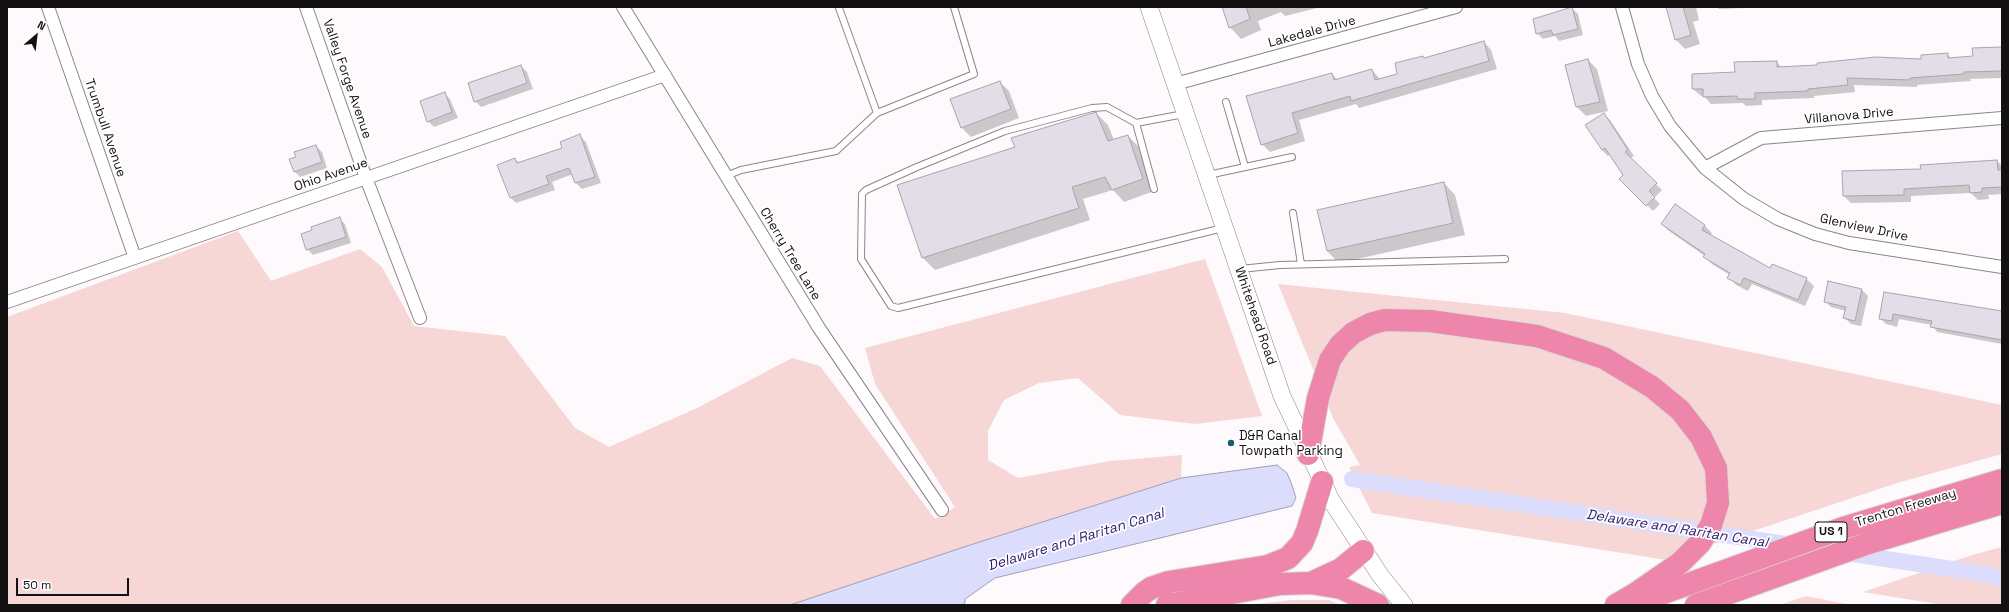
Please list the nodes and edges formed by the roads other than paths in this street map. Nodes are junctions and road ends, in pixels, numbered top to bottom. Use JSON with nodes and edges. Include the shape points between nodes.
{"nodes":[{"id":1,"x":48,"y":7,"type":"edge"},
{"id":2,"x":306,"y":7,"type":"edge"},
{"id":3,"x":623,"y":7,"type":"edge"},
{"id":4,"x":840,"y":7,"type":"edge"},
{"id":5,"x":954,"y":7,"type":"edge"},
{"id":6,"x":1149,"y":7,"type":"edge"},
{"id":7,"x":1456,"y":7,"type":"edge"},
{"id":8,"x":1622,"y":7,"type":"edge"},
{"id":9,"x":665,"y":75,"type":"junction"},
{"id":10,"x":1175,"y":84,"type":"junction"},
{"id":11,"x":1226,"y":102,"type":"dead end"},
{"id":12,"x":877,"y":113,"type":"junction"},
{"id":13,"x":1186,"y":114,"type":"junction"},
{"id":14,"x":2002,"y":118,"type":"edge"},
{"id":15,"x":1136,"y":123,"type":"junction"},
{"id":16,"x":1292,"y":158,"type":"dead end"},
{"id":17,"x":1245,"y":168,"type":"junction"},
{"id":18,"x":1705,"y":168,"type":"junction"},
{"id":19,"x":726,"y":176,"type":"junction"},
{"id":20,"x":1207,"y":176,"type":"junction"},
{"id":21,"x":366,"y":178,"type":"junction"},
{"id":22,"x":1154,"y":189,"type":"dead end"},
{"id":23,"x":1292,"y":213,"type":"dead end"},
{"id":24,"x":1224,"y":228,"type":"junction"},
{"id":25,"x":135,"y":258,"type":"junction"},
{"id":26,"x":1505,"y":259,"type":"dead end"},
{"id":27,"x":1301,"y":264,"type":"junction"},
{"id":28,"x":2002,"y":267,"type":"edge"},
{"id":29,"x":1239,"y":270,"type":"junction"},
{"id":30,"x":7,"y":302,"type":"edge"},
{"id":31,"x":420,"y":318,"type":"dead end"},
{"id":32,"x":2002,"y":480,"type":"edge"},
{"id":33,"x":1318,"y":482,"type":"junction"},
{"id":34,"x":1992,"y":505,"type":"edge"},
{"id":35,"x":942,"y":510,"type":"dead end"},
{"id":36,"x":1363,"y":551,"type":"junction"},
{"id":37,"x":1311,"y":583,"type":"junction"},
{"id":38,"x":1698,"y":604,"type":"edge"},
{"id":39,"x":1132,"y":605,"type":"edge"},
{"id":40,"x":1167,"y":605,"type":"edge"},
{"id":41,"x":1378,"y":605,"type":"edge"},
{"id":42,"x":1404,"y":605,"type":"edge"},
{"id":43,"x":1616,"y":605,"type":"edge"},
{"id":44,"x":1631,"y":605,"type":"edge"}],
"edges":[{"from":1,"to":25,"type":"street","name":"Trumbull Avenue"},
{"from":2,"to":21,"type":"street","name":"Valley Forge Avenue"},
{"from":3,"to":9,"type":"street","name":"Cherry Tree Lane"},
{"from":4,"to":12,"type":"lane"},
{"from":5,"to":12,"type":"lane","via":[[974,74]]},
{"from":6,"to":10,"type":"main road","name":"Whitehead Road"},
{"from":7,"to":10,"type":"street","name":"Lakedale Drive"},
{"from":8,"to":18,"type":"street","name":"Glenview Drive","via":[[1638,64],[1652,96],[1670,126]]},
{"from":9,"to":19,"type":"street","name":"Cherry Tree Lane"},
{"from":9,"to":21,"type":"street","name":"Ohio Avenue"},
{"from":10,"to":13,"type":"main road","name":"Whitehead Road"},
{"from":11,"to":17,"type":"lane"},
{"from":12,"to":19,"type":"lane","via":[[836,151],[741,170]]},
{"from":13,"to":15,"type":"lane"},
{"from":13,"to":20,"type":"main road","name":"Whitehead Road"},
{"from":14,"to":18,"type":"street","name":"Villanova Drive","via":[[1761,138]]},
{"from":15,"to":22,"type":"lane"},
{"from":15,"to":24,"type":"lane","via":[[1107,107],[1092,108],[1005,131],[866,190],[860,198],[861,259],[891,306],[898,308]]},
{"from":16,"to":17,"type":"lane"},
{"from":17,"to":20,"type":"lane"},
{"from":18,"to":28,"type":"street","name":"Glenview Drive","via":[[1744,199],[1778,219],[1815,234],[1849,243]]},
{"from":19,"to":35,"type":"street","name":"Cherry Tree Lane","via":[[819,328]]},
{"from":20,"to":24,"type":"main road","name":"Whitehead Road"},
{"from":21,"to":25,"type":"street","name":"Ohio Avenue"},
{"from":21,"to":31,"type":"street","name":"Valley Forge Avenue"},
{"from":23,"to":27,"type":"lane"},
{"from":24,"to":29,"type":"main road","name":"Whitehead Road"},
{"from":25,"to":30,"type":"street","name":"Ohio Avenue"},
{"from":26,"to":27,"type":"lane"},
{"from":27,"to":29,"type":"lane"},
{"from":29,"to":33,"type":"main road","name":"Whitehead Road","via":[[1282,396]]},
{"from":32,"to":44,"type":"highway","name":"Trenton Freeway","number":"US 1","via":[[1843,528]]},
{"from":33,"to":36,"type":"main road","name":"Whitehead Road"},
{"from":33,"to":39,"type":"highway","via":[[1302,543],[1288,558],[1268,566],[1169,582],[1144,592]]},
{"from":33,"to":43,"type":"highway","via":[[1318,398],[1330,360],[1340,345],[1353,333],[1370,324],[1385,320],[1430,321],[1537,336],[1604,358],[1652,387],[1680,410],[1702,437],[1716,468],[1718,503],[1711,525],[1700,543],[1680,563]]},
{"from":34,"to":38,"type":"highway","name":"Trenton Freeway","number":"US 1","via":[[1866,544]]},
{"from":36,"to":37,"type":"highway","via":[[1340,569]]},
{"from":36,"to":42,"type":"main road","name":"Whitehead Road"},
{"from":37,"to":40,"type":"highway","via":[[1280,584]]},
{"from":37,"to":41,"type":"highway","via":[[1341,588]]}]}
